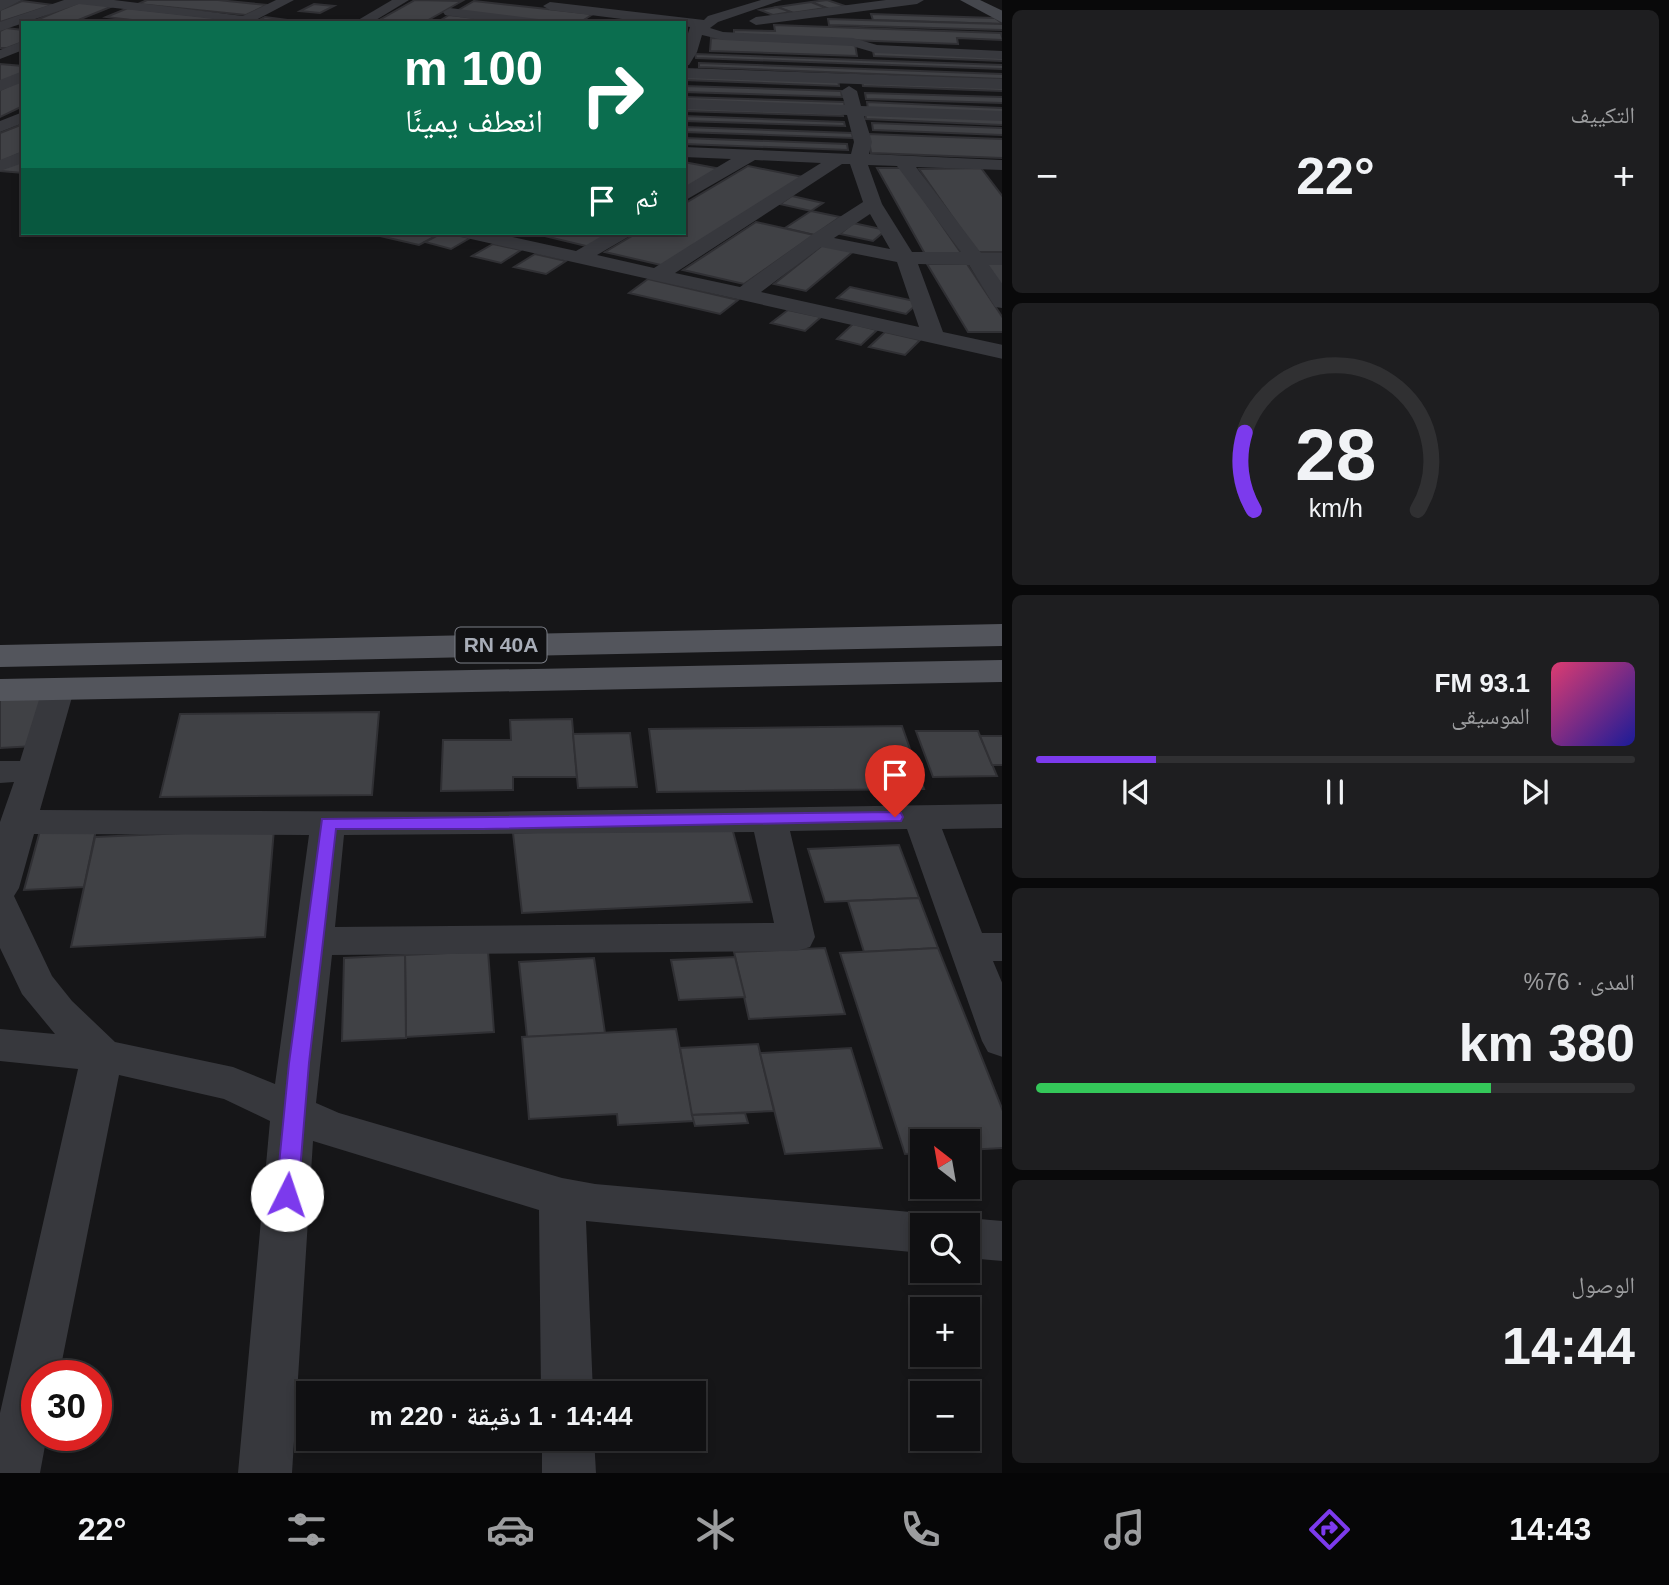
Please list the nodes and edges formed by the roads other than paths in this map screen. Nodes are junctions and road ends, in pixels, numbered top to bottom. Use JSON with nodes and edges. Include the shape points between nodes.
{"nodes":[{"id":1,"x":14,"y":0,"type":"edge"},
{"id":2,"x":79,"y":0,"type":"edge"},
{"id":3,"x":402,"y":0,"type":"edge"},
{"id":4,"x":471,"y":0,"type":"edge"},
{"id":5,"x":775,"y":0,"type":"edge"},
{"id":6,"x":817,"y":0,"type":"edge"},
{"id":7,"x":917,"y":0,"type":"edge"},
{"id":8,"x":968,"y":0,"type":"edge"},
{"id":9,"x":991,"y":0,"type":"edge"},
{"id":10,"x":245,"y":1,"type":"edge"},
{"id":11,"x":127,"y":2,"type":"edge"},
{"id":12,"x":282,"y":2,"type":"edge"},
{"id":13,"x":549,"y":3,"type":"edge"},
{"id":14,"x":651,"y":5,"type":"dead end"},
{"id":15,"x":0,"y":6,"type":"edge"},
{"id":16,"x":1002,"y":6,"type":"edge"},
{"id":17,"x":98,"y":14,"type":"dead end"},
{"id":18,"x":633,"y":15,"type":"junction"},
{"id":19,"x":753,"y":15,"type":"junction"},
{"id":20,"x":1002,"y":18,"type":"edge"},
{"id":21,"x":242,"y":21,"type":"edge"},
{"id":22,"x":364,"y":21,"type":"edge"},
{"id":23,"x":515,"y":21,"type":"edge"},
{"id":24,"x":662,"y":21,"type":"edge"},
{"id":25,"x":1,"y":26,"type":"edge"},
{"id":26,"x":852,"y":27,"type":"dead end"},
{"id":27,"x":696,"y":28,"type":"edge"},
{"id":28,"x":21,"y":29,"type":"edge"},
{"id":29,"x":1002,"y":55,"type":"edge"},
{"id":30,"x":853,"y":58,"type":"dead end"},
{"id":31,"x":690,"y":60,"type":"edge"},
{"id":32,"x":1002,"y":64,"type":"edge"},
{"id":33,"x":1002,"y":73,"type":"edge"},
{"id":34,"x":21,"y":77,"type":"edge"},
{"id":35,"x":686,"y":84,"type":"edge"},
{"id":36,"x":1002,"y":84,"type":"edge"},
{"id":37,"x":0,"y":86,"type":"edge"},
{"id":38,"x":686,"y":95,"type":"edge"},
{"id":39,"x":1002,"y":95,"type":"edge"},
{"id":40,"x":686,"y":104,"type":"edge"},
{"id":41,"x":1002,"y":106,"type":"edge"},
{"id":42,"x":686,"y":114,"type":"edge"},
{"id":43,"x":1002,"y":116,"type":"edge"},
{"id":44,"x":21,"y":118,"type":"edge"},
{"id":45,"x":856,"y":120,"type":"junction"},
{"id":46,"x":1002,"y":126,"type":"edge"},
{"id":47,"x":0,"y":127,"type":"edge"},
{"id":48,"x":686,"y":136,"type":"edge"},
{"id":49,"x":686,"y":152,"type":"edge"},
{"id":50,"x":751,"y":155,"type":"junction"},
{"id":51,"x":21,"y":158,"type":"edge"},
{"id":52,"x":836,"y":160,"type":"junction"},
{"id":53,"x":903,"y":162,"type":"junction"},
{"id":54,"x":999,"y":173,"type":"edge"},
{"id":55,"x":4,"y":176,"type":"edge"},
{"id":56,"x":686,"y":194,"type":"edge"},
{"id":57,"x":873,"y":204,"type":"junction"},
{"id":58,"x":492,"y":235,"type":"edge"},
{"id":59,"x":618,"y":235,"type":"edge"},
{"id":60,"x":514,"y":237,"type":"edge"},
{"id":61,"x":817,"y":240,"type":"junction"},
{"id":62,"x":578,"y":258,"type":"junction"},
{"id":63,"x":906,"y":258,"type":"junction"},
{"id":64,"x":1002,"y":259,"type":"edge"},
{"id":65,"x":975,"y":260,"type":"junction"},
{"id":66,"x":656,"y":276,"type":"junction"},
{"id":67,"x":744,"y":294,"type":"junction"},
{"id":68,"x":1002,"y":302,"type":"edge"},
{"id":69,"x":933,"y":335,"type":"junction"},
{"id":70,"x":1002,"y":352,"type":"edge"},
{"id":71,"x":1002,"y":635,"type":"edge"},
{"id":72,"x":0,"y":656,"type":"edge"},
{"id":73,"x":1002,"y":671,"type":"edge"},
{"id":74,"x":0,"y":690,"type":"edge"},
{"id":75,"x":58,"y":690,"type":"junction"},
{"id":76,"x":35,"y":771,"type":"junction"},
{"id":77,"x":0,"y":772,"type":"edge"},
{"id":78,"x":1002,"y":816,"type":"edge"},
{"id":79,"x":920,"y":817,"type":"junction"},
{"id":80,"x":769,"y":819,"type":"junction"},
{"id":81,"x":18,"y":822,"type":"junction"},
{"id":82,"x":328,"y":823,"type":"junction"},
{"id":83,"x":0,"y":888,"type":"edge"},
{"id":84,"x":0,"y":905,"type":"edge"},
{"id":85,"x":312,"y":942,"type":"junction"},
{"id":86,"x":985,"y":947,"type":"edge"},
{"id":87,"x":1002,"y":1041,"type":"edge"},
{"id":88,"x":0,"y":1045,"type":"edge"},
{"id":89,"x":102,"y":1055,"type":"junction"},
{"id":90,"x":293,"y":1112,"type":"junction"},
{"id":91,"x":562,"y":1197,"type":"junction"},
{"id":92,"x":910,"y":1232,"type":"edge"},
{"id":93,"x":980,"y":1239,"type":"edge"},
{"id":94,"x":1002,"y":1241,"type":"edge"},
{"id":95,"x":567,"y":1381,"type":"edge"},
{"id":96,"x":568,"y":1451,"type":"edge"},
{"id":97,"x":13,"y":1473,"type":"edge"},
{"id":98,"x":265,"y":1473,"type":"edge"},
{"id":99,"x":569,"y":1473,"type":"edge"}],
"edges":[{"from":1,"to":15,"type":"street"},
{"from":2,"to":11,"type":"street"},
{"from":2,"to":25,"type":"street"},
{"from":3,"to":22,"type":"street"},
{"from":4,"to":23,"type":"street","via":[[445,15]]},
{"from":5,"to":19,"type":"street"},
{"from":6,"to":19,"type":"street"},
{"from":7,"to":19,"type":"street"},
{"from":8,"to":20,"type":"main road"},
{"from":9,"to":16,"type":"main road"},
{"from":10,"to":12,"type":"street"},
{"from":11,"to":17,"type":"street"},
{"from":11,"to":21,"type":"street"},
{"from":12,"to":21,"type":"street"},
{"from":13,"to":18,"type":"street"},
{"from":14,"to":18,"type":"street"},
{"from":18,"to":24,"type":"street"},
{"from":19,"to":26,"type":"street"},
{"from":19,"to":27,"type":"street"},
{"from":25,"to":28,"type":"street"},
{"from":27,"to":29,"type":"street","via":[[723,36]]},
{"from":27,"to":31,"type":"street"},
{"from":30,"to":32,"type":"street"},
{"from":31,"to":33,"type":"street"},
{"from":31,"to":45,"type":"street"},
{"from":34,"to":37,"type":"street"},
{"from":35,"to":45,"type":"street"},
{"from":36,"to":45,"type":"street"},
{"from":38,"to":45,"type":"street"},
{"from":39,"to":45,"type":"street"},
{"from":40,"to":45,"type":"street"},
{"from":41,"to":45,"type":"street"},
{"from":42,"to":45,"type":"street"},
{"from":43,"to":45,"type":"street"},
{"from":44,"to":47,"type":"street"},
{"from":45,"to":46,"type":"street"},
{"from":45,"to":48,"type":"street"},
{"from":45,"to":52,"type":"street"},
{"from":45,"to":53,"type":"street"},
{"from":45,"to":57,"type":"street"},
{"from":49,"to":50,"type":"street"},
{"from":50,"to":52,"type":"street"},
{"from":50,"to":56,"type":"street"},
{"from":51,"to":55,"type":"street"},
{"from":52,"to":66,"type":"street"},
{"from":53,"to":54,"type":"street","via":[[983,165]]},
{"from":53,"to":65,"type":"street"},
{"from":57,"to":61,"type":"street"},
{"from":57,"to":63,"type":"street"},
{"from":58,"to":60,"type":"street"},
{"from":59,"to":62,"type":"street"},
{"from":60,"to":62,"type":"street"},
{"from":61,"to":63,"type":"street"},
{"from":61,"to":67,"type":"street"},
{"from":62,"to":66,"type":"street"},
{"from":63,"to":65,"type":"street"},
{"from":63,"to":69,"type":"street"},
{"from":64,"to":65,"type":"street"},
{"from":65,"to":68,"type":"street"},
{"from":66,"to":67,"type":"street"},
{"from":67,"to":69,"type":"street"},
{"from":69,"to":70,"type":"street"},
{"from":71,"to":72,"type":"main road","number":"RN 40A"},
{"from":73,"to":75,"type":"main road","number":"RN 40A"},
{"from":74,"to":75,"type":"main road","number":"RN 40A"},
{"from":75,"to":76,"type":"street"},
{"from":76,"to":77,"type":"street"},
{"from":76,"to":81,"type":"street"},
{"from":78,"to":79,"type":"street"},
{"from":79,"to":80,"type":"street"},
{"from":79,"to":86,"type":"street"},
{"from":80,"to":82,"type":"street"},
{"from":80,"to":85,"type":"street","via":[[796,937]]},
{"from":81,"to":82,"type":"street"},
{"from":81,"to":83,"type":"street"},
{"from":82,"to":85,"type":"street"},
{"from":84,"to":89,"type":"street","via":[[36,984]]},
{"from":85,"to":90,"type":"street"},
{"from":86,"to":87,"type":"street"},
{"from":88,"to":89,"type":"street"},
{"from":89,"to":90,"type":"street","via":[[233,1084]]},
{"from":89,"to":97,"type":"street"},
{"from":90,"to":91,"type":"street","via":[[328,1128]]},
{"from":90,"to":98,"type":"street"},
{"from":91,"to":92,"type":"street"},
{"from":91,"to":95,"type":"street"},
{"from":93,"to":94,"type":"street"},
{"from":96,"to":99,"type":"street"}]}
